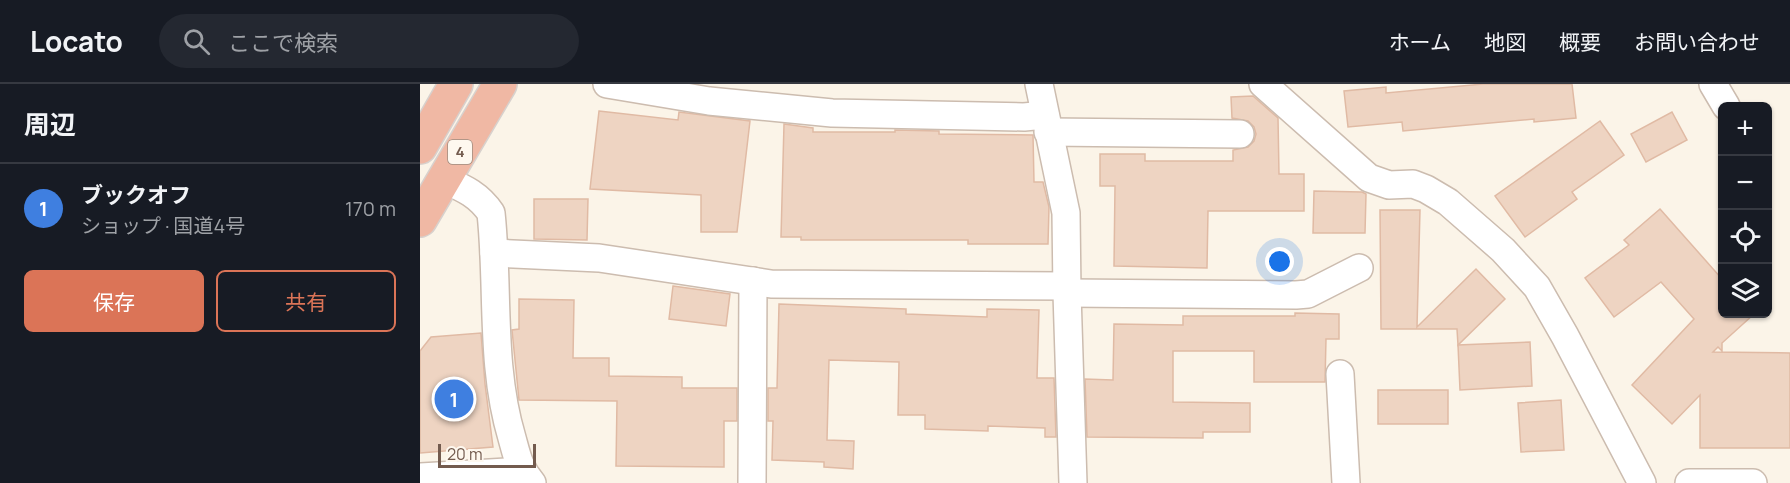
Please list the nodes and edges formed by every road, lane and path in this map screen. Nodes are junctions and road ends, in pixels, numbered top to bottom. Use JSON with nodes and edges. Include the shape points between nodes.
{"nodes":[{"id":1,"x":456,"y":84,"type":"edge"},
{"id":2,"x":500,"y":84,"type":"edge"},
{"id":3,"x":607,"y":84,"type":"edge"},
{"id":4,"x":1039,"y":84,"type":"edge"},
{"id":5,"x":1713,"y":84,"type":"edge"},
{"id":6,"x":1275,"y":87,"type":"edge"},
{"id":7,"x":1724,"y":102,"type":"edge"},
{"id":8,"x":1046,"y":123,"type":"junction"},
{"id":9,"x":1240,"y":134,"type":"dead end"},
{"id":10,"x":420,"y":147,"type":"edge"},
{"id":11,"x":443,"y":179,"type":"junction"},
{"id":12,"x":420,"y":220,"type":"edge"},
{"id":13,"x":494,"y":253,"type":"junction"},
{"id":14,"x":1359,"y":268,"type":"dead end"},
{"id":15,"x":753,"y":281,"type":"junction"},
{"id":16,"x":1067,"y":290,"type":"junction"},
{"id":17,"x":1340,"y":374,"type":"dead end"},
{"id":18,"x":420,"y":477,"type":"edge"},
{"id":19,"x":527,"y":477,"type":"edge"},
{"id":20,"x":752,"y":483,"type":"edge"},
{"id":21,"x":1073,"y":483,"type":"edge"},
{"id":22,"x":1346,"y":483,"type":"edge"},
{"id":23,"x":1642,"y":483,"type":"edge"},
{"id":24,"x":1689,"y":483,"type":"edge"},
{"id":25,"x":1753,"y":483,"type":"edge"}],
"edges":[{"from":1,"to":10,"type":"highway","number":"4"},
{"from":2,"to":11,"type":"highway","number":"4"},
{"from":3,"to":8,"type":"street","via":[[709,101],[832,113],[1024,117]]},
{"from":4,"to":8,"type":"street"},
{"from":5,"to":7,"type":"street"},
{"from":6,"to":23,"type":"street","via":[[1369,178],[1389,185],[1413,184],[1426,189],[1448,202],[1503,250],[1537,287]]},
{"from":8,"to":9,"type":"street"},
{"from":8,"to":16,"type":"street","via":[[1066,213]]},
{"from":11,"to":12,"type":"highway","number":"4"},
{"from":11,"to":13,"type":"street","via":[[482,199],[492,213]]},
{"from":13,"to":15,"type":"street","via":[[599,258]]},
{"from":13,"to":19,"type":"street","via":[[499,382],[509,429]]},
{"from":14,"to":16,"type":"street","via":[[1308,294]]},
{"from":15,"to":16,"type":"street"},
{"from":15,"to":20,"type":"street"},
{"from":16,"to":21,"type":"street"},
{"from":17,"to":22,"type":"street"},
{"from":18,"to":19,"type":"street"},
{"from":24,"to":25,"type":"street"}]}
